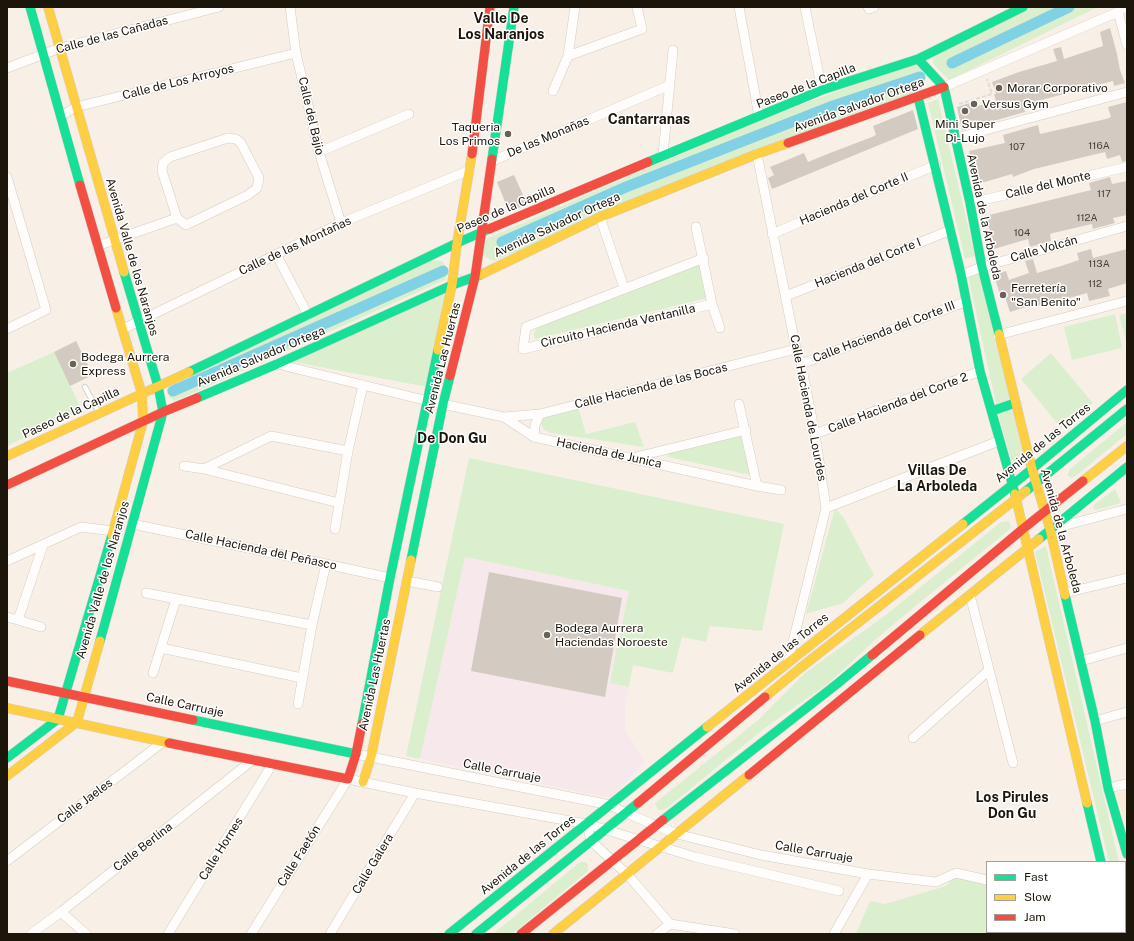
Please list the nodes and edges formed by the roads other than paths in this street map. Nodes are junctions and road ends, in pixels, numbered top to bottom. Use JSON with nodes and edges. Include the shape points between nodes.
{"nodes":[{"id":1,"x":30,"y":7,"type":"edge"},
{"id":2,"x":48,"y":7,"type":"edge"},
{"id":3,"x":220,"y":7,"type":"edge"},
{"id":4,"x":290,"y":7,"type":"edge"},
{"id":5,"x":490,"y":7,"type":"edge"},
{"id":6,"x":514,"y":7,"type":"edge"},
{"id":7,"x":575,"y":7,"type":"edge"},
{"id":8,"x":637,"y":7,"type":"edge"},
{"id":9,"x":739,"y":7,"type":"edge"},
{"id":10,"x":806,"y":7,"type":"edge"},
{"id":11,"x":868,"y":7,"type":"edge"},
{"id":12,"x":874,"y":7,"type":"edge"},
{"id":13,"x":1023,"y":7,"type":"edge"},
{"id":14,"x":1121,"y":10,"type":"edge"},
{"id":15,"x":1127,"y":45,"type":"edge"},
{"id":16,"x":60,"y":48,"type":"junction"},
{"id":17,"x":672,"y":50,"type":"dead end"},
{"id":18,"x":296,"y":52,"type":"junction"},
{"id":19,"x":43,"y":55,"type":"junction"},
{"id":20,"x":568,"y":56,"type":"junction"},
{"id":21,"x":918,"y":59,"type":"junction"},
{"id":22,"x":7,"y":68,"type":"edge"},
{"id":23,"x":670,"y":85,"type":"junction"},
{"id":24,"x":944,"y":87,"type":"junction"},
{"id":25,"x":822,"y":90,"type":"junction"},
{"id":26,"x":553,"y":92,"type":"dead end"},
{"id":27,"x":1127,"y":92,"type":"edge"},
{"id":28,"x":918,"y":96,"type":"junction"},
{"id":29,"x":76,"y":108,"type":"junction"},
{"id":30,"x":409,"y":114,"type":"dead end"},
{"id":31,"x":61,"y":116,"type":"junction"},
{"id":32,"x":759,"y":116,"type":"junction"},
{"id":33,"x":956,"y":138,"type":"junction"},
{"id":34,"x":319,"y":152,"type":"junction"},
{"id":35,"x":757,"y":154,"type":"junction"},
{"id":36,"x":663,"y":155,"type":"junction"},
{"id":37,"x":492,"y":161,"type":"junction"},
{"id":38,"x":936,"y":165,"type":"junction"},
{"id":39,"x":1127,"y":167,"type":"edge"},
{"id":40,"x":470,"y":170,"type":"junction"},
{"id":41,"x":7,"y":177,"type":"edge"},
{"id":42,"x":970,"y":203,"type":"junction"},
{"id":43,"x":600,"y":217,"type":"junction"},
{"id":44,"x":177,"y":218,"type":"junction"},
{"id":45,"x":341,"y":223,"type":"junction"},
{"id":46,"x":1127,"y":226,"type":"edge"},
{"id":47,"x":696,"y":227,"type":"dead end"},
{"id":48,"x":951,"y":230,"type":"junction"},
{"id":49,"x":481,"y":233,"type":"junction"},
{"id":50,"x":772,"y":234,"type":"junction"},
{"id":51,"x":115,"y":239,"type":"junction"},
{"id":52,"x":457,"y":243,"type":"junction"},
{"id":53,"x":97,"y":246,"type":"junction"},
{"id":54,"x":276,"y":254,"type":"junction"},
{"id":55,"x":704,"y":258,"type":"junction"},
{"id":56,"x":982,"y":267,"type":"junction"},
{"id":57,"x":961,"y":275,"type":"junction"},
{"id":58,"x":475,"y":277,"type":"junction"},
{"id":59,"x":452,"y":285,"type":"junction"},
{"id":60,"x":624,"y":288,"type":"junction"},
{"id":61,"x":786,"y":296,"type":"junction"},
{"id":62,"x":967,"y":301,"type":"junction"},
{"id":63,"x":1127,"y":301,"type":"edge"},
{"id":64,"x":712,"y":304,"type":"junction"},
{"id":65,"x":308,"y":314,"type":"junction"},
{"id":66,"x":139,"y":323,"type":"junction"},
{"id":67,"x":720,"y":328,"type":"dead end"},
{"id":68,"x":7,"y":329,"type":"edge"},
{"id":69,"x":123,"y":330,"type":"junction"},
{"id":70,"x":998,"y":335,"type":"junction"},
{"id":71,"x":796,"y":349,"type":"junction"},
{"id":72,"x":277,"y":364,"type":"junction"},
{"id":73,"x":800,"y":364,"type":"junction"},
{"id":74,"x":980,"y":371,"type":"junction"},
{"id":75,"x":363,"y":385,"type":"junction"},
{"id":76,"x":158,"y":386,"type":"junction"},
{"id":77,"x":85,"y":387,"type":"dead end"},
{"id":78,"x":1127,"y":390,"type":"edge"},
{"id":79,"x":142,"y":394,"type":"junction"},
{"id":80,"x":428,"y":401,"type":"junction"},
{"id":81,"x":1015,"y":403,"type":"junction"},
{"id":82,"x":443,"y":404,"type":"junction"},
{"id":83,"x":739,"y":404,"type":"dead end"},
{"id":84,"x":1127,"y":409,"type":"edge"},
{"id":85,"x":992,"y":411,"type":"junction"},
{"id":86,"x":163,"y":412,"type":"junction"},
{"id":87,"x":99,"y":413,"type":"junction"},
{"id":88,"x":540,"y":414,"type":"junction"},
{"id":89,"x":504,"y":417,"type":"junction"},
{"id":90,"x":143,"y":422,"type":"junction"},
{"id":91,"x":746,"y":430,"type":"junction"},
{"id":92,"x":815,"y":434,"type":"junction"},
{"id":93,"x":534,"y":437,"type":"junction"},
{"id":94,"x":999,"y":441,"type":"junction"},
{"id":95,"x":1127,"y":446,"type":"edge"},
{"id":96,"x":348,"y":450,"type":"junction"},
{"id":97,"x":7,"y":456,"type":"edge"},
{"id":98,"x":633,"y":458,"type":"junction"},
{"id":99,"x":184,"y":466,"type":"dead end"},
{"id":100,"x":1127,"y":467,"type":"edge"},
{"id":101,"x":204,"y":469,"type":"junction"},
{"id":102,"x":1032,"y":469,"type":"junction"},
{"id":103,"x":1036,"y":483,"type":"junction"},
{"id":104,"x":1012,"y":484,"type":"junction"},
{"id":105,"x":7,"y":485,"type":"edge"},
{"id":106,"x":757,"y":486,"type":"junction"},
{"id":107,"x":781,"y":490,"type":"dead end"},
{"id":108,"x":1016,"y":498,"type":"junction"},
{"id":109,"x":339,"y":503,"type":"junction"},
{"id":110,"x":826,"y":508,"type":"junction"},
{"id":111,"x":1127,"y":509,"type":"edge"},
{"id":112,"x":1045,"y":512,"type":"junction"},
{"id":113,"x":132,"y":524,"type":"junction"},
{"id":114,"x":1024,"y":528,"type":"junction"},
{"id":115,"x":335,"y":529,"type":"dead end"},
{"id":116,"x":1050,"y":529,"type":"junction"},
{"id":117,"x":113,"y":531,"type":"junction"},
{"id":118,"x":42,"y":545,"type":"junction"},
{"id":119,"x":1028,"y":549,"type":"junction"},
{"id":120,"x":7,"y":561,"type":"edge"},
{"id":121,"x":326,"y":564,"type":"junction"},
{"id":122,"x":390,"y":578,"type":"junction"},
{"id":123,"x":1127,"y":578,"type":"edge"},
{"id":124,"x":407,"y":581,"type":"junction"},
{"id":125,"x":438,"y":586,"type":"dead end"},
{"id":126,"x":146,"y":593,"type":"dead end"},
{"id":127,"x":1065,"y":593,"type":"junction"},
{"id":128,"x":970,"y":595,"type":"junction"},
{"id":129,"x":176,"y":599,"type":"junction"},
{"id":130,"x":88,"y":616,"type":"junction"},
{"id":131,"x":7,"y":617,"type":"edge"},
{"id":132,"x":18,"y":620,"type":"junction"},
{"id":133,"x":105,"y":620,"type":"junction"},
{"id":134,"x":312,"y":625,"type":"junction"},
{"id":135,"x":41,"y":627,"type":"dead end"},
{"id":136,"x":161,"y":648,"type":"junction"},
{"id":137,"x":1127,"y":648,"type":"edge"},
{"id":138,"x":1081,"y":661,"type":"junction"},
{"id":139,"x":788,"y":662,"type":"junction"},
{"id":140,"x":988,"y":671,"type":"junction"},
{"id":141,"x":153,"y":673,"type":"dead end"},
{"id":142,"x":302,"y":678,"type":"junction"},
{"id":143,"x":7,"y":681,"type":"edge"},
{"id":144,"x":66,"y":692,"type":"junction"},
{"id":145,"x":83,"y":696,"type":"junction"},
{"id":146,"x":298,"y":704,"type":"dead end"},
{"id":147,"x":7,"y":708,"type":"edge"},
{"id":148,"x":1127,"y":712,"type":"edge"},
{"id":149,"x":58,"y":719,"type":"junction"},
{"id":150,"x":1094,"y":721,"type":"junction"},
{"id":151,"x":77,"y":722,"type":"junction"},
{"id":152,"x":913,"y":738,"type":"dead end"},
{"id":153,"x":163,"y":742,"type":"junction"},
{"id":154,"x":356,"y":754,"type":"junction"},
{"id":155,"x":371,"y":757,"type":"junction"},
{"id":156,"x":7,"y":758,"type":"edge"},
{"id":157,"x":254,"y":759,"type":"junction"},
{"id":158,"x":273,"y":763,"type":"junction"},
{"id":159,"x":1013,"y":763,"type":"dead end"},
{"id":160,"x":7,"y":776,"type":"edge"},
{"id":161,"x":348,"y":778,"type":"junction"},
{"id":162,"x":363,"y":782,"type":"junction"},
{"id":163,"x":1127,"y":784,"type":"edge"},
{"id":164,"x":1108,"y":788,"type":"junction"},
{"id":165,"x":416,"y":793,"type":"junction"},
{"id":166,"x":610,"y":805,"type":"junction"},
{"id":167,"x":626,"y":813,"type":"junction"},
{"id":168,"x":587,"y":824,"type":"junction"},
{"id":169,"x":656,"y":826,"type":"junction"},
{"id":170,"x":606,"y":829,"type":"junction"},
{"id":171,"x":677,"y":834,"type":"junction"},
{"id":172,"x":638,"y":840,"type":"junction"},
{"id":173,"x":591,"y":841,"type":"junction"},
{"id":174,"x":660,"y":847,"type":"junction"},
{"id":175,"x":1127,"y":854,"type":"edge"},
{"id":176,"x":612,"y":860,"type":"junction"},
{"id":177,"x":7,"y":861,"type":"edge"},
{"id":178,"x":1101,"y":861,"type":"edge"},
{"id":179,"x":627,"y":874,"type":"junction"},
{"id":180,"x":868,"y":874,"type":"junction"},
{"id":181,"x":986,"y":880,"type":"edge"},
{"id":182,"x":839,"y":891,"type":"dead end"},
{"id":183,"x":61,"y":912,"type":"junction"},
{"id":184,"x":670,"y":924,"type":"junction"},
{"id":185,"x":720,"y":932,"type":"edge"},
{"id":186,"x":31,"y":934,"type":"edge"},
{"id":187,"x":86,"y":934,"type":"edge"},
{"id":188,"x":168,"y":934,"type":"edge"},
{"id":189,"x":251,"y":934,"type":"edge"},
{"id":190,"x":330,"y":934,"type":"edge"},
{"id":191,"x":449,"y":934,"type":"edge"},
{"id":192,"x":476,"y":934,"type":"edge"},
{"id":193,"x":521,"y":934,"type":"edge"},
{"id":194,"x":553,"y":934,"type":"edge"},
{"id":195,"x":657,"y":934,"type":"edge"},
{"id":196,"x":735,"y":934,"type":"edge"},
{"id":197,"x":834,"y":934,"type":"edge"}],
"edges":[{"from":1,"to":19,"type":"street","name":"Avenida Valle de los Naranjos"},
{"from":2,"to":16,"type":"street","name":"Avenida Valle de los Naranjos"},
{"from":3,"to":16,"type":"street","name":"Calle de las Cañadas"},
{"from":4,"to":18,"type":"street","name":"Calle del Bajio"},
{"from":5,"to":40,"type":"street","name":"Avenida Las Huertas"},
{"from":6,"to":37,"type":"street","name":"Avenida Las Huertas"},
{"from":7,"to":20,"type":"street"},
{"from":8,"to":20,"type":"street","via":[[642,29]]},
{"from":9,"to":32,"type":"street"},
{"from":10,"to":25,"type":"street"},
{"from":11,"to":12,"type":"street"},
{"from":13,"to":21,"type":"street","name":"Paseo de la Capilla"},
{"from":14,"to":15,"type":"street"},
{"from":14,"to":24,"type":"street","name":"Avenida Salvador Ortega"},
{"from":16,"to":19,"type":"street","name":"Calle de las Cañadas"},
{"from":16,"to":29,"type":"street","name":"Avenida Valle de los Naranjos"},
{"from":17,"to":23,"type":"street"},
{"from":18,"to":29,"type":"street","name":"Calle de Los Arroyos"},
{"from":18,"to":34,"type":"street","name":"Calle del Bajio"},
{"from":19,"to":22,"type":"street","name":"Calle de las Cañadas"},
{"from":19,"to":31,"type":"street","name":"Avenida Valle de los Naranjos"},
{"from":20,"to":26,"type":"street"},
{"from":21,"to":24,"type":"street","name":"Avenida de la Arboleda"},
{"from":21,"to":25,"type":"street","name":"Paseo de la Capilla"},
{"from":23,"to":36,"type":"street"},
{"from":23,"to":37,"type":"street","name":"De las Monañas"},
{"from":24,"to":28,"type":"street","name":"Avenida Salvador Ortega"},
{"from":24,"to":33,"type":"street","name":"Avenida de la Arboleda"},
{"from":25,"to":32,"type":"street","name":"Paseo de la Capilla"},
{"from":27,"to":33,"type":"street"},
{"from":28,"to":35,"type":"street","name":"Avenida Salvador Ortega"},
{"from":28,"to":38,"type":"street"},
{"from":29,"to":31,"type":"street","name":"Calle de Los Arroyos"},
{"from":29,"to":51,"type":"street","name":"Avenida Valle de los Naranjos"},
{"from":30,"to":34,"type":"street"},
{"from":31,"to":53,"type":"street","name":"Avenida Valle de los Naranjos"},
{"from":32,"to":36,"type":"street","name":"Paseo de la Capilla"},
{"from":33,"to":42,"type":"street","name":"Avenida de la Arboleda"},
{"from":34,"to":45,"type":"street","name":"Calle del Bajio"},
{"from":35,"to":43,"type":"street","name":"Avenida Salvador Ortega"},
{"from":35,"to":50,"type":"street","name":"Calle Hacienda de Lourdes"},
{"from":36,"to":49,"type":"street","name":"Paseo de la Capilla"},
{"from":37,"to":49,"type":"street","name":"Avenida Las Huertas"},
{"from":38,"to":48,"type":"street"},
{"from":38,"to":50,"type":"street","name":"Hacienda del Corte II"},
{"from":39,"to":42,"type":"street","name":"Calle del Monte"},
{"from":40,"to":45,"type":"street","name":"Calle de las Montañas"},
{"from":40,"to":52,"type":"street","name":"Avenida Las Huertas"},
{"from":41,"to":68,"type":"street","via":[[46,310]]},
{"from":42,"to":56,"type":"street","name":"Avenida de la Arboleda"},
{"from":43,"to":58,"type":"street","name":"Avenida Salvador Ortega"},
{"from":43,"to":60,"type":"street"},
{"from":44,"to":44,"type":"street","via":[[162,171],[163,163],[170,157],[228,138],[236,139],[241,143],[259,178],[257,188],[248,195],[186,225]]},
{"from":44,"to":51,"type":"street"},
{"from":45,"to":54,"type":"street","name":"Calle de las Montañas"},
{"from":46,"to":56,"type":"street","name":"Calle Volcán"},
{"from":47,"to":55,"type":"street"},
{"from":48,"to":57,"type":"street"},
{"from":48,"to":61,"type":"street","name":"Hacienda del Corte I"},
{"from":49,"to":52,"type":"street","name":"Paseo de la Capilla"},
{"from":49,"to":58,"type":"street","name":"Avenida Las Huertas"},
{"from":50,"to":61,"type":"street","name":"Calle Hacienda de Lourdes"},
{"from":51,"to":53,"type":"street"},
{"from":51,"to":66,"type":"street","name":"Avenida Valle de los Naranjos"},
{"from":52,"to":59,"type":"street","name":"Avenida Las Huertas"},
{"from":52,"to":65,"type":"street","name":"Paseo de la Capilla"},
{"from":53,"to":69,"type":"street","name":"Avenida Valle de los Naranjos"},
{"from":54,"to":65,"type":"street"},
{"from":54,"to":66,"type":"street","name":"Calle de las Montañas"},
{"from":55,"to":60,"type":"street"},
{"from":55,"to":64,"type":"street"},
{"from":56,"to":57,"type":"street","name":"Calle Volcán"},
{"from":56,"to":70,"type":"street","name":"Avenida de la Arboleda"},
{"from":57,"to":62,"type":"street"},
{"from":58,"to":59,"type":"street","name":"Avenida Salvador Ortega"},
{"from":58,"to":82,"type":"street","name":"Avenida Las Huertas"},
{"from":59,"to":72,"type":"street","name":"Avenida Salvador Ortega"},
{"from":59,"to":80,"type":"street","name":"Avenida Las Huertas"},
{"from":60,"to":64,"type":"street","name":"Circuito Hacienda Ventanilla","via":[[526,327],[523,349]]},
{"from":61,"to":71,"type":"street","name":"Calle Hacienda de Lourdes"},
{"from":62,"to":73,"type":"street","name":"Calle Hacienda del Corte III"},
{"from":62,"to":74,"type":"street"},
{"from":63,"to":70,"type":"street"},
{"from":64,"to":67,"type":"street"},
{"from":65,"to":76,"type":"street","name":"Paseo de la Capilla"},
{"from":66,"to":69,"type":"street","name":"Calle de las Montañas"},
{"from":66,"to":76,"type":"street","name":"Avenida Valle de los Naranjos"},
{"from":69,"to":79,"type":"street","name":"Avenida Valle de los Naranjos"},
{"from":70,"to":81,"type":"street","name":"Avenida de la Arboleda"},
{"from":71,"to":73,"type":"street","name":"Calle Hacienda de Lourdes"},
{"from":71,"to":88,"type":"street","name":"Calle Hacienda de las Bocas"},
{"from":72,"to":75,"type":"street","name":"Hacienda de Junica"},
{"from":72,"to":86,"type":"street","name":"Avenida Salvador Ortega"},
{"from":73,"to":92,"type":"street","name":"Calle Hacienda de Lourdes"},
{"from":74,"to":85,"type":"street"},
{"from":74,"to":92,"type":"street","name":"Calle Hacienda del Corte 2"},
{"from":75,"to":80,"type":"street","name":"Hacienda de Junica"},
{"from":75,"to":96,"type":"street"},
{"from":76,"to":79,"type":"street","name":"Paseo de la Capilla"},
{"from":76,"to":86,"type":"street","name":"Avenida Valle de los Naranjos"},
{"from":77,"to":87,"type":"lane"},
{"from":78,"to":102,"type":"street","name":"Avenida de las Torres"},
{"from":79,"to":87,"type":"street","name":"Paseo de la Capilla"},
{"from":79,"to":90,"type":"street","name":"Avenida Valle de los Naranjos"},
{"from":80,"to":82,"type":"street","name":"Hacienda de Junica"},
{"from":80,"to":122,"type":"street","name":"Avenida Las Huertas"},
{"from":81,"to":85,"type":"street"},
{"from":81,"to":102,"type":"street","name":"Avenida de la Arboleda"},
{"from":82,"to":89,"type":"street","name":"Hacienda de Junica"},
{"from":82,"to":124,"type":"street","name":"Avenida Las Huertas"},
{"from":83,"to":91,"type":"street"},
{"from":84,"to":103,"type":"street","name":"Avenida de las Torres"},
{"from":85,"to":94,"type":"street"},
{"from":86,"to":90,"type":"street","name":"Avenida Salvador Ortega"},
{"from":86,"to":113,"type":"street","name":"Avenida Valle de los Naranjos"},
{"from":87,"to":97,"type":"street","name":"Paseo de la Capilla"},
{"from":88,"to":89,"type":"street","name":"Calle Hacienda de las Bocas"},
{"from":88,"to":93,"type":"street"},
{"from":89,"to":93,"type":"street","name":"Hacienda de Junica"},
{"from":90,"to":105,"type":"street","name":"Avenida Salvador Ortega"},
{"from":90,"to":117,"type":"street","name":"Avenida Valle de los Naranjos"},
{"from":91,"to":98,"type":"street"},
{"from":91,"to":106,"type":"street"},
{"from":92,"to":110,"type":"street","name":"Calle Hacienda de Lourdes"},
{"from":93,"to":98,"type":"street","name":"Hacienda de Junica"},
{"from":94,"to":104,"type":"street"},
{"from":94,"to":110,"type":"street"},
{"from":95,"to":112,"type":"street"},
{"from":96,"to":101,"type":"street","via":[[271,436]]},
{"from":96,"to":109,"type":"street"},
{"from":98,"to":106,"type":"street","name":"Hacienda de Junica"},
{"from":99,"to":101,"type":"street"},
{"from":100,"to":116,"type":"street"},
{"from":101,"to":109,"type":"street"},
{"from":102,"to":103,"type":"street","name":"Avenida de la Arboleda"},
{"from":102,"to":104,"type":"street","name":"Avenida de las Torres"},
{"from":103,"to":108,"type":"street","name":"Avenida de las Torres"},
{"from":103,"to":112,"type":"street","name":"Avenida de la Arboleda"},
{"from":104,"to":108,"type":"street"},
{"from":104,"to":139,"type":"street","name":"Avenida de las Torres"},
{"from":106,"to":107,"type":"street","name":"Hacienda de Junica"},
{"from":108,"to":114,"type":"street"},
{"from":108,"to":167,"type":"street","name":"Avenida de las Torres","via":[[805,664]]},
{"from":109,"to":115,"type":"street"},
{"from":110,"to":139,"type":"street","name":"Calle Hacienda de Lourdes"},
{"from":111,"to":116,"type":"street"},
{"from":112,"to":114,"type":"street"},
{"from":112,"to":116,"type":"street","name":"Avenida de la Arboleda"},
{"from":113,"to":121,"type":"street","name":"Calle Hacienda del Peñasco"},
{"from":113,"to":133,"type":"street","name":"Avenida Valle de los Naranjos"},
{"from":114,"to":119,"type":"street"},
{"from":114,"to":169,"type":"street","via":[[836,684]]},
{"from":116,"to":119,"type":"street"},
{"from":116,"to":127,"type":"street","name":"Avenida de la Arboleda"},
{"from":117,"to":118,"type":"street","via":[[81,527]]},
{"from":117,"to":130,"type":"street","name":"Avenida Valle de los Naranjos"},
{"from":118,"to":120,"type":"street"},
{"from":118,"to":132,"type":"street"},
{"from":119,"to":128,"type":"street"},
{"from":119,"to":178,"type":"street"},
{"from":121,"to":122,"type":"street","name":"Calle Hacienda del Peñasco"},
{"from":121,"to":134,"type":"street"},
{"from":122,"to":154,"type":"street","name":"Avenida Las Huertas"},
{"from":123,"to":127,"type":"street"},
{"from":124,"to":125,"type":"street"},
{"from":124,"to":155,"type":"street","name":"Avenida Las Huertas"},
{"from":126,"to":129,"type":"street"},
{"from":127,"to":138,"type":"street","name":"Avenida de la Arboleda"},
{"from":128,"to":140,"type":"street"},
{"from":128,"to":171,"type":"street"},
{"from":129,"to":134,"type":"street"},
{"from":129,"to":136,"type":"street"},
{"from":130,"to":133,"type":"street"},
{"from":130,"to":144,"type":"street","name":"Avenida Valle de los Naranjos"},
{"from":131,"to":132,"type":"street"},
{"from":132,"to":135,"type":"street"},
{"from":133,"to":145,"type":"street","name":"Avenida Valle de los Naranjos"},
{"from":134,"to":142,"type":"street"},
{"from":136,"to":141,"type":"street"},
{"from":136,"to":142,"type":"street"},
{"from":137,"to":138,"type":"street"},
{"from":138,"to":150,"type":"street","name":"Avenida de la Arboleda"},
{"from":139,"to":166,"type":"street","name":"Avenida de las Torres"},
{"from":140,"to":152,"type":"street"},
{"from":140,"to":159,"type":"street"},
{"from":142,"to":146,"type":"street"},
{"from":143,"to":144,"type":"street","name":"Calle Carruaje"},
{"from":144,"to":145,"type":"street","name":"Calle Carruaje"},
{"from":144,"to":149,"type":"street","name":"Avenida Valle de los Naranjos"},
{"from":145,"to":151,"type":"street","name":"Avenida Valle de los Naranjos"},
{"from":145,"to":154,"type":"street","name":"Calle Carruaje"},
{"from":147,"to":149,"type":"street"},
{"from":148,"to":150,"type":"street"},
{"from":149,"to":151,"type":"street"},
{"from":149,"to":156,"type":"street"},
{"from":150,"to":164,"type":"street","name":"Avenida de la Arboleda"},
{"from":151,"to":153,"type":"street"},
{"from":151,"to":160,"type":"street"},
{"from":153,"to":157,"type":"street"},
{"from":153,"to":177,"type":"street","name":"Calle Jaeles"},
{"from":154,"to":155,"type":"street","name":"Calle Carruaje"},
{"from":154,"to":161,"type":"street","name":"Avenida Las Huertas"},
{"from":155,"to":162,"type":"street","name":"Avenida Las Huertas"},
{"from":155,"to":166,"type":"street","name":"Calle Carruaje"},
{"from":157,"to":158,"type":"street"},
{"from":157,"to":183,"type":"street","name":"Calle Berlina"},
{"from":158,"to":161,"type":"street"},
{"from":158,"to":188,"type":"street","name":"Calle Hornes"},
{"from":161,"to":162,"type":"street"},
{"from":161,"to":189,"type":"street","name":"Calle Faetón"},
{"from":162,"to":165,"type":"street"},
{"from":163,"to":164,"type":"street"},
{"from":164,"to":175,"type":"street","name":"Avenida de la Arboleda"},
{"from":165,"to":168,"type":"street"},
{"from":165,"to":190,"type":"street","name":"Calle Galera"},
{"from":166,"to":167,"type":"street","name":"Calle Carruaje"},
{"from":166,"to":168,"type":"street","name":"Avenida de las Torres"},
{"from":167,"to":169,"type":"street","name":"Calle Carruaje"},
{"from":167,"to":170,"type":"street","name":"Avenida de las Torres"},
{"from":168,"to":170,"type":"street"},
{"from":168,"to":173,"type":"street"},
{"from":168,"to":191,"type":"street","name":"Avenida de las Torres"},
{"from":169,"to":171,"type":"street","name":"Calle Carruaje"},
{"from":169,"to":172,"type":"street"},
{"from":170,"to":172,"type":"street"},
{"from":170,"to":173,"type":"street","name":"Avenida de las Torres"},
{"from":171,"to":174,"type":"street"},
{"from":171,"to":180,"type":"street","name":"Calle Carruaje","via":[[761,855]]},
{"from":172,"to":174,"type":"street"},
{"from":172,"to":176,"type":"street"},
{"from":173,"to":176,"type":"street"},
{"from":173,"to":192,"type":"street","name":"Avenida de las Torres"},
{"from":174,"to":179,"type":"street"},
{"from":174,"to":182,"type":"street"},
{"from":176,"to":179,"type":"street"},
{"from":176,"to":193,"type":"street"},
{"from":179,"to":184,"type":"street"},
{"from":179,"to":194,"type":"street"},
{"from":180,"to":181,"type":"street","name":"Calle Carruaje","via":[[936,882],[956,873]]},
{"from":180,"to":197,"type":"street"},
{"from":183,"to":186,"type":"street","name":"Calle Berlina"},
{"from":183,"to":187,"type":"street"},
{"from":184,"to":185,"type":"street"},
{"from":184,"to":195,"type":"street"},
{"from":185,"to":196,"type":"street"}]}
